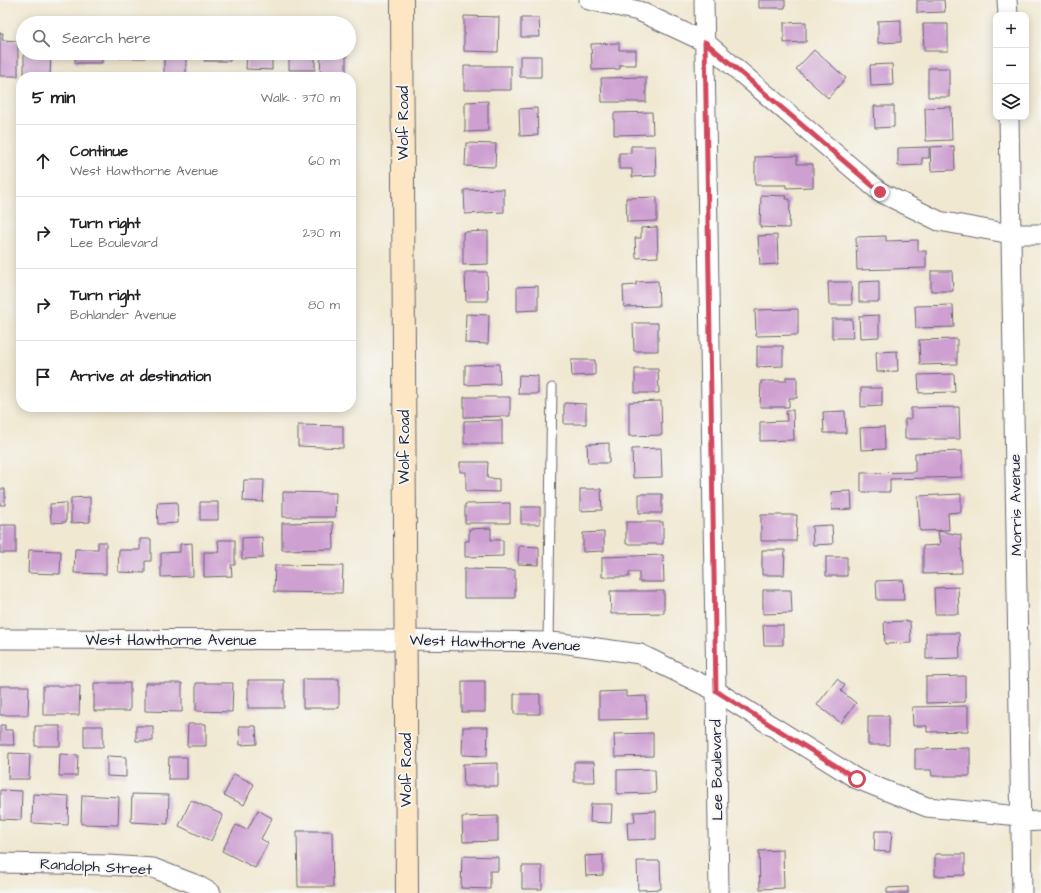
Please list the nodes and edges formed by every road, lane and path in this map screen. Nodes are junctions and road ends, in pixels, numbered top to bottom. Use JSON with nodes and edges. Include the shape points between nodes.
{"nodes":[{"id":1,"x":402,"y":0,"type":"edge"},
{"id":2,"x":589,"y":0,"type":"edge"},
{"id":3,"x":704,"y":0,"type":"edge"},
{"id":4,"x":1007,"y":0,"type":"edge"},
{"id":5,"x":1008,"y":12,"type":"edge"},
{"id":6,"x":705,"y":42,"type":"junction"},
{"id":7,"x":1009,"y":120,"type":"edge"},
{"id":8,"x":1011,"y":234,"type":"junction"},
{"id":9,"x":1041,"y":234,"type":"edge"},
{"id":10,"x":552,"y":388,"type":"dead end"},
{"id":11,"x":0,"y":639,"type":"edge"},
{"id":12,"x":405,"y":640,"type":"junction"},
{"id":13,"x":548,"y":642,"type":"junction"},
{"id":14,"x":716,"y":691,"type":"junction"},
{"id":15,"x":1041,"y":821,"type":"edge"},
{"id":16,"x":1021,"y":822,"type":"junction"},
{"id":17,"x":0,"y":863,"type":"edge"},
{"id":18,"x":211,"y":893,"type":"edge"},
{"id":19,"x":407,"y":893,"type":"edge"},
{"id":20,"x":719,"y":893,"type":"edge"},
{"id":21,"x":1022,"y":893,"type":"edge"}],
"edges":[{"from":1,"to":12,"type":"main road","name":"Wolf Road"},
{"from":2,"to":6,"type":"street","via":[[639,11]]},
{"from":3,"to":6,"type":"street","name":"Lee Boulevard"},
{"from":4,"to":5,"type":"street"},
{"from":6,"to":8,"type":"street","via":[[880,192],[939,221]]},
{"from":6,"to":14,"type":"street","name":"Lee Boulevard"},
{"from":7,"to":8,"type":"street","name":"Morris Avenue"},
{"from":8,"to":9,"type":"street"},
{"from":8,"to":16,"type":"street","name":"Morris Avenue"},
{"from":10,"to":13,"type":"lane"},
{"from":11,"to":12,"type":"street","name":"West Hawthorne Avenue"},
{"from":12,"to":13,"type":"street","name":"West Hawthorne Avenue"},
{"from":12,"to":19,"type":"main road","name":"Wolf Road"},
{"from":13,"to":14,"type":"street","name":"West Hawthorne Avenue","via":[[640,654]]},
{"from":14,"to":16,"type":"street","name":"West Hawthorne Avenue","via":[[857,779],[927,807],[1019,816]]},
{"from":14,"to":20,"type":"street","name":"Lee Boulevard"},
{"from":15,"to":16,"type":"street","name":"West Hawthorne Avenue"},
{"from":16,"to":21,"type":"street","name":"Morris Avenue"},
{"from":17,"to":18,"type":"street","name":"Randolph Street","via":[[153,868]]}]}
